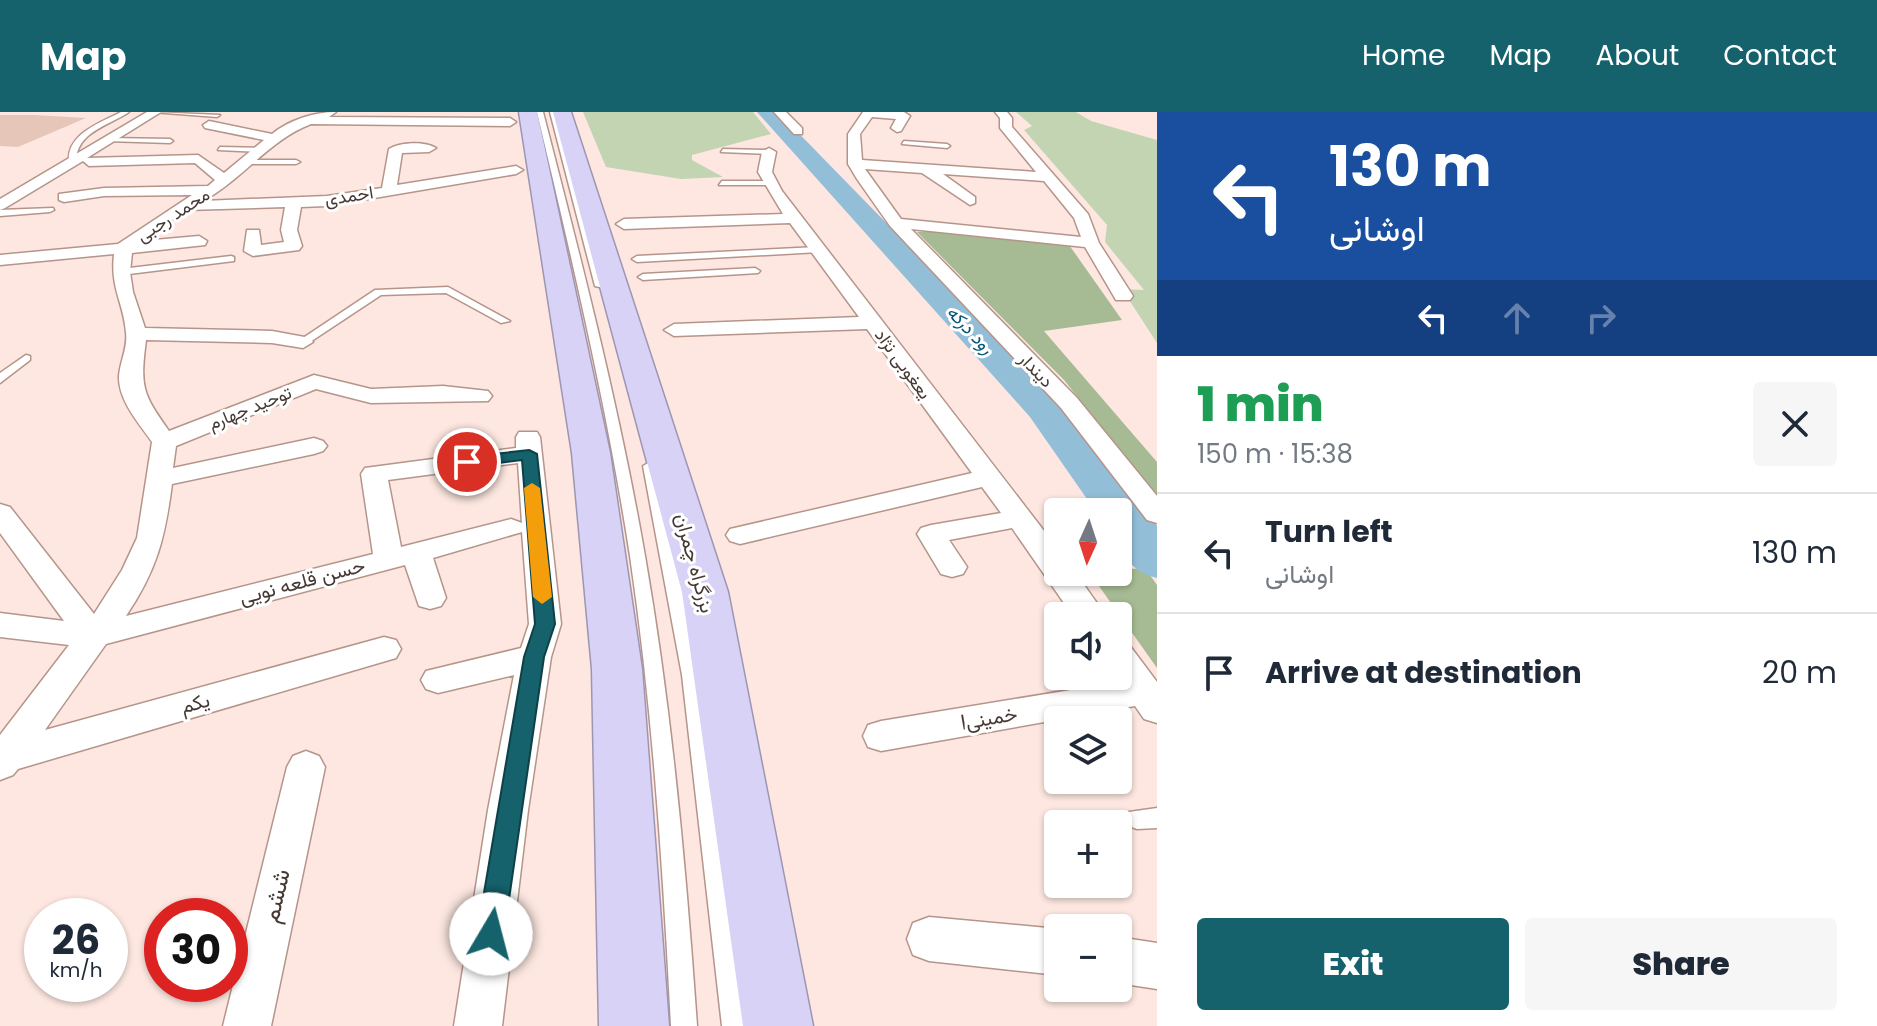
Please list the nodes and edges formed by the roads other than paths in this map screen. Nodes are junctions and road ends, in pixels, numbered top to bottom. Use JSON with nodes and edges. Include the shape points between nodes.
{"nodes":[{"id":1,"x":126,"y":112,"type":"edge"},
{"id":2,"x":155,"y":112,"type":"edge"},
{"id":3,"x":540,"y":112,"type":"edge"},
{"id":4,"x":553,"y":112,"type":"edge"},
{"id":5,"x":562,"y":112,"type":"edge"},
{"id":6,"x":780,"y":112,"type":"edge"},
{"id":7,"x":869,"y":112,"type":"edge"},
{"id":8,"x":1001,"y":112,"type":"edge"},
{"id":9,"x":285,"y":115,"type":"dead end"},
{"id":10,"x":316,"y":115,"type":"edge"},
{"id":11,"x":519,"y":117,"type":"edge"},
{"id":12,"x":213,"y":120,"type":"joint"},
{"id":13,"x":798,"y":131,"type":"dead end"},
{"id":14,"x":902,"y":132,"type":"junction"},
{"id":15,"x":274,"y":138,"type":"junction"},
{"id":16,"x":108,"y":140,"type":"junction"},
{"id":17,"x":170,"y":141,"type":"dead end"},
{"id":18,"x":947,"y":146,"type":"dead end"},
{"id":19,"x":220,"y":149,"type":"dead end"},
{"id":20,"x":262,"y":150,"type":"junction"},
{"id":21,"x":723,"y":151,"type":"dead end"},
{"id":22,"x":769,"y":152,"type":"joint"},
{"id":23,"x":432,"y":161,"type":"junction"},
{"id":24,"x":72,"y":162,"type":"junction"},
{"id":25,"x":89,"y":162,"type":"dead end"},
{"id":26,"x":249,"y":162,"type":"junction"},
{"id":27,"x":296,"y":162,"type":"dead end"},
{"id":28,"x":855,"y":164,"type":"junction"},
{"id":29,"x":918,"y":168,"type":"junction"},
{"id":30,"x":516,"y":170,"type":"dead end"},
{"id":31,"x":1047,"y":177,"type":"junction"},
{"id":32,"x":722,"y":183,"type":"dead end"},
{"id":33,"x":770,"y":183,"type":"junction"},
{"id":34,"x":218,"y":185,"type":"junction"},
{"id":35,"x":389,"y":190,"type":"junction"},
{"id":36,"x":64,"y":197,"type":"dead end"},
{"id":37,"x":970,"y":200,"type":"dead end"},
{"id":38,"x":294,"y":201,"type":"junction"},
{"id":39,"x":0,"y":205,"type":"edge"},
{"id":40,"x":181,"y":207,"type":"junction"},
{"id":41,"x":50,"y":210,"type":"dead end"},
{"id":42,"x":0,"y":213,"type":"edge"},
{"id":43,"x":796,"y":218,"type":"junction"},
{"id":44,"x":896,"y":223,"type":"junction"},
{"id":45,"x":624,"y":224,"type":"dead end"},
{"id":46,"x":253,"y":233,"type":"dead end"},
{"id":47,"x":199,"y":241,"type":"dead end"},
{"id":48,"x":1091,"y":243,"type":"junction"},
{"id":49,"x":817,"y":250,"type":"junction"},
{"id":50,"x":673,"y":257,"type":"junction"},
{"id":51,"x":231,"y":259,"type":"dead end"},
{"id":52,"x":637,"y":259,"type":"dead end"},
{"id":53,"x":0,"y":260,"type":"edge"},
{"id":54,"x":123,"y":260,"type":"junction"},
{"id":55,"x":755,"y":271,"type":"dead end"},
{"id":56,"x":716,"y":273,"type":"junction"},
{"id":57,"x":681,"y":275,"type":"junction"},
{"id":58,"x":643,"y":277,"type":"dead end"},
{"id":59,"x":726,"y":286,"type":"dead end"},
{"id":60,"x":1123,"y":296,"type":"dead end"},
{"id":61,"x":505,"y":321,"type":"dead end"},
{"id":62,"x":873,"y":323,"type":"junction"},
{"id":63,"x":674,"y":330,"type":"dead end"},
{"id":64,"x":137,"y":334,"type":"junction"},
{"id":65,"x":303,"y":342,"type":"joint"},
{"id":66,"x":26,"y":358,"type":"dead end"},
{"id":67,"x":25,"y":375,"type":"dead end"},
{"id":68,"x":1,"y":378,"type":"edge"},
{"id":69,"x":480,"y":396,"type":"dead end"},
{"id":70,"x":164,"y":442,"type":"junction"},
{"id":71,"x":314,"y":446,"type":"dead end"},
{"id":72,"x":989,"y":477,"type":"junction"},
{"id":73,"x":160,"y":479,"type":"junction"},
{"id":74,"x":0,"y":513,"type":"edge"},
{"id":75,"x":1157,"y":514,"type":"edge"},
{"id":76,"x":1021,"y":518,"type":"junction"},
{"id":77,"x":511,"y":528,"type":"dead end"},
{"id":78,"x":740,"y":535,"type":"dead end"},
{"id":79,"x":1044,"y":550,"type":"edge"},
{"id":80,"x":402,"y":555,"type":"junction"},
{"id":81,"x":952,"y":567,"type":"dead end"},
{"id":82,"x":430,"y":598,"type":"dead end"},
{"id":83,"x":0,"y":625,"type":"edge"},
{"id":84,"x":93,"y":636,"type":"junction"},
{"id":85,"x":384,"y":649,"type":"dead end"},
{"id":86,"x":534,"y":657,"type":"junction"},
{"id":87,"x":1132,"y":675,"type":"edge"},
{"id":88,"x":438,"y":680,"type":"dead end"},
{"id":89,"x":1150,"y":700,"type":"edge"},
{"id":90,"x":881,"y":736,"type":"dead end"},
{"id":91,"x":3,"y":761,"type":"edge"},
{"id":92,"x":306,"y":767,"type":"dead end"},
{"id":93,"x":929,"y":939,"type":"dead end"},
{"id":94,"x":1044,"y":951,"type":"edge"},
{"id":95,"x":1132,"y":962,"type":"edge"},
{"id":96,"x":1157,"y":966,"type":"edge"},
{"id":97,"x":247,"y":1026,"type":"edge"},
{"id":98,"x":478,"y":1026,"type":"edge"},
{"id":99,"x":634,"y":1026,"type":"edge"},
{"id":100,"x":684,"y":1026,"type":"edge"},
{"id":101,"x":735,"y":1026,"type":"edge"},
{"id":102,"x":778,"y":1026,"type":"edge"}],
"edges":[{"from":1,"to":24,"type":"lane","via":[[84,135],[74,145]]},
{"from":2,"to":12,"type":"lane"},
{"from":2,"to":16,"type":"street"},
{"from":3,"to":100,"type":"lane","via":[[626,490],[654,673],[676,872]]},
{"from":4,"to":101,"type":"lane","via":[[648,458],[676,598],[691,675]]},
{"from":5,"to":102,"type":"highway","name":"بزرگراه چمران","via":[[705,592]]},
{"from":6,"to":13,"type":"street"},
{"from":7,"to":14,"type":"street"},
{"from":7,"to":28,"type":"street","via":[[854,134]]},
{"from":8,"to":31,"type":"street","via":[[1006,128]]},
{"from":9,"to":10,"type":"street"},
{"from":10,"to":11,"type":"street"},
{"from":10,"to":15,"type":"street","name":"محمد رجبی"},
{"from":11,"to":99,"type":"highway","via":[[591,453],[617,669]]},
{"from":12,"to":15,"type":"street"},
{"from":14,"to":18,"type":"lane"},
{"from":14,"to":29,"type":"lane"},
{"from":15,"to":20,"type":"street","name":"محمد رجبی"},
{"from":16,"to":17,"type":"lane"},
{"from":16,"to":24,"type":"street"},
{"from":19,"to":20,"type":"lane"},
{"from":20,"to":26,"type":"street","name":"محمد رجبی"},
{"from":21,"to":22,"type":"lane"},
{"from":22,"to":33,"type":"street","via":[[765,172]]},
{"from":23,"to":30,"type":"street","name":"احمدی"},
{"from":23,"to":35,"type":"street","name":"احمدی"},
{"from":23,"to":35,"type":"street","via":[[396,149]]},
{"from":24,"to":39,"type":"street"},
{"from":25,"to":34,"type":"street","via":[[198,159]]},
{"from":26,"to":27,"type":"lane"},
{"from":26,"to":34,"type":"street","name":"محمد رجبی"},
{"from":28,"to":29,"type":"street"},
{"from":28,"to":44,"type":"street","name":"دیندار"},
{"from":29,"to":31,"type":"street"},
{"from":29,"to":37,"type":"street"},
{"from":31,"to":48,"type":"street","via":[[1082,217]]},
{"from":32,"to":33,"type":"lane"},
{"from":33,"to":43,"type":"street","name":"یعغوبی نژاد"},
{"from":34,"to":36,"type":"street"},
{"from":34,"to":40,"type":"street","name":"محمد رجبی"},
{"from":35,"to":38,"type":"street","name":"احمدی"},
{"from":38,"to":40,"type":"street","name":"احمدی"},
{"from":38,"to":46,"type":"street","via":[[289,230],[293,246],[253,251]]},
{"from":40,"to":54,"type":"street","name":"محمد رجبی"},
{"from":41,"to":42,"type":"lane"},
{"from":43,"to":45,"type":"street"},
{"from":43,"to":49,"type":"street","name":"یعغوبی نژاد"},
{"from":44,"to":48,"type":"street"},
{"from":44,"to":75,"type":"street","name":"دیندار","via":[[1069,403]]},
{"from":47,"to":54,"type":"street"},
{"from":48,"to":60,"type":"street"},
{"from":49,"to":50,"type":"lane"},
{"from":49,"to":62,"type":"street","name":"یعغوبی نژاد"},
{"from":50,"to":52,"type":"lane"},
{"from":50,"to":57,"type":"lane"},
{"from":51,"to":54,"type":"lane","via":[[204,267]]},
{"from":53,"to":54,"type":"street"},
{"from":54,"to":64,"type":"street","via":[[124,292]]},
{"from":55,"to":56,"type":"lane"},
{"from":56,"to":57,"type":"lane"},
{"from":56,"to":59,"type":"lane"},
{"from":57,"to":58,"type":"lane"},
{"from":61,"to":65,"type":"lane","via":[[448,290],[379,292]]},
{"from":62,"to":63,"type":"street"},
{"from":62,"to":72,"type":"street","name":"یعغوبی نژاد"},
{"from":64,"to":65,"type":"street"},
{"from":64,"to":70,"type":"street","via":[[130,379],[137,403]]},
{"from":66,"to":68,"type":"lane"},
{"from":67,"to":68,"type":"lane"},
{"from":69,"to":70,"type":"street","name":"توحید چهارم","via":[[371,396],[314,382]]},
{"from":70,"to":73,"type":"street"},
{"from":71,"to":73,"type":"street"},
{"from":72,"to":76,"type":"street","name":"یعغوبی نژاد"},
{"from":72,"to":78,"type":"street"},
{"from":73,"to":84,"type":"street","via":[[151,538],[118,604]]},
{"from":74,"to":84,"type":"street"},
{"from":76,"to":79,"type":"street","name":"یعغوبی نژاد"},
{"from":76,"to":81,"type":"street","via":[[931,534]]},
{"from":77,"to":80,"type":"street","name":"حسن قلعه نویی"},
{"from":80,"to":82,"type":"street"},
{"from":80,"to":84,"type":"street","name":"حسن قلعه نویی"},
{"from":80,"to":86,"type":"street","via":[[374,474],[528,446],[545,624]]},
{"from":83,"to":84,"type":"street"},
{"from":84,"to":91,"type":"street"},
{"from":85,"to":91,"type":"street","name":"یکم"},
{"from":86,"to":88,"type":"street"},
{"from":86,"to":98,"type":"street"},
{"from":87,"to":89,"type":"street"},
{"from":89,"to":90,"type":"street","name":"lخمینی"},
{"from":92,"to":97,"type":"street","name":"ششم"},
{"from":93,"to":94,"type":"street"},
{"from":95,"to":96,"type":"street"}]}
